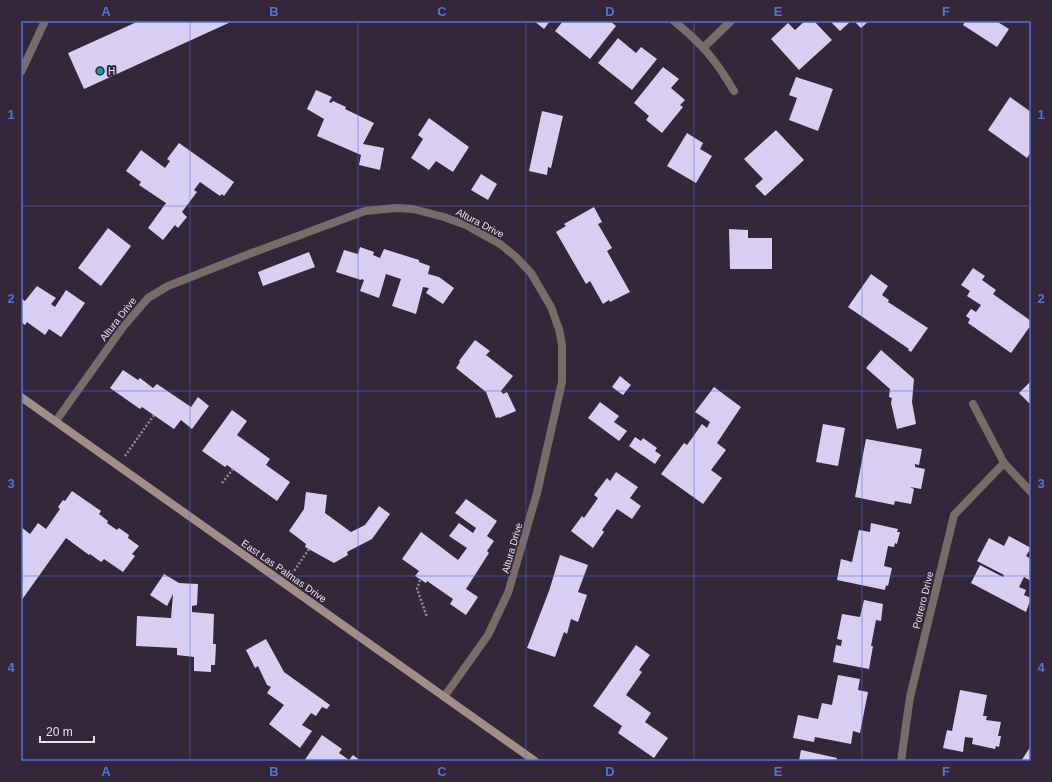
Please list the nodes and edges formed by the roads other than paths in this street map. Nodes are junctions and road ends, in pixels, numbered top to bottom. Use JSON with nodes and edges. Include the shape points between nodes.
{"nodes":[{"id":1,"x":45,"y":21,"type":"edge"},
{"id":2,"x":674,"y":21,"type":"edge"},
{"id":3,"x":731,"y":21,"type":"edge"},
{"id":4,"x":704,"y":47,"type":"junction"},
{"id":5,"x":21,"y":72,"type":"edge"},
{"id":6,"x":734,"y":91,"type":"dead end"},
{"id":7,"x":21,"y":397,"type":"edge"},
{"id":8,"x":973,"y":404,"type":"dead end"},
{"id":9,"x":56,"y":422,"type":"junction"},
{"id":10,"x":1004,"y":463,"type":"junction"},
{"id":11,"x":1031,"y":492,"type":"edge"},
{"id":12,"x":444,"y":697,"type":"junction"},
{"id":13,"x":535,"y":761,"type":"edge"},
{"id":14,"x":901,"y":761,"type":"edge"}],
"edges":[{"from":1,"to":5,"type":"street"},
{"from":2,"to":4,"type":"street"},
{"from":3,"to":4,"type":"street"},
{"from":4,"to":6,"type":"street"},
{"from":7,"to":9,"type":"street","name":"East Las Palmas Drive"},
{"from":8,"to":10,"type":"street"},
{"from":9,"to":12,"type":"street","name":"East Las Palmas Drive"},
{"from":9,"to":12,"type":"street","name":"Altura Drive","via":[[123,327],[148,298],[168,286],[365,211],[413,208],[466,225],[500,244],[531,273],[552,307],[562,345],[562,382],[537,493],[508,593],[485,641]]},
{"from":10,"to":11,"type":"street"},
{"from":10,"to":14,"type":"street","name":"Potrero Drive","via":[[954,515],[910,697]]},
{"from":12,"to":13,"type":"street","name":"East Las Palmas Drive"}]}
